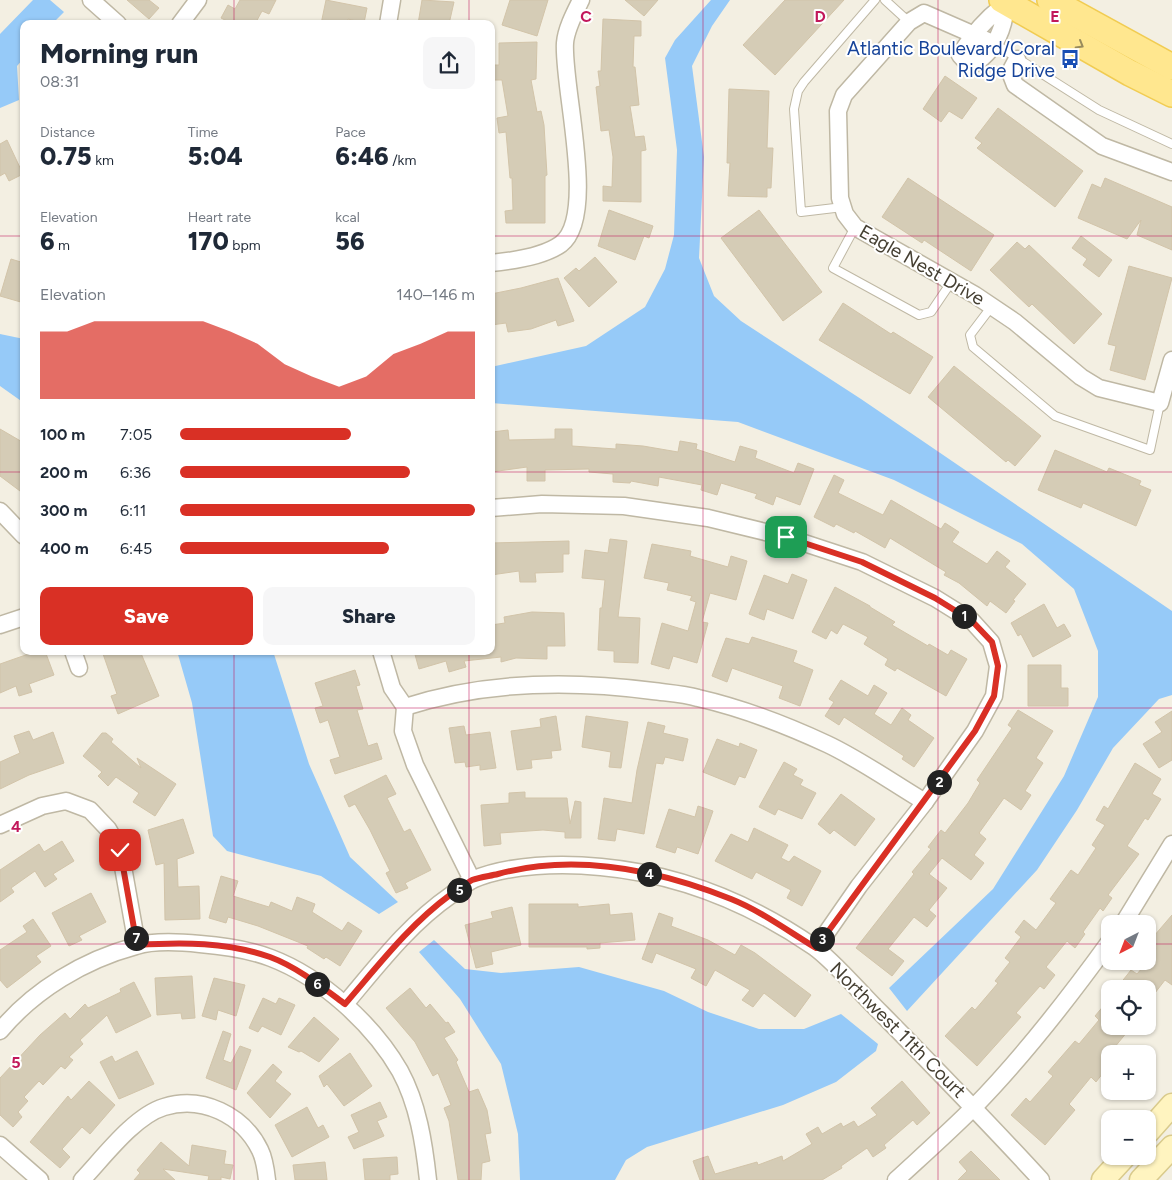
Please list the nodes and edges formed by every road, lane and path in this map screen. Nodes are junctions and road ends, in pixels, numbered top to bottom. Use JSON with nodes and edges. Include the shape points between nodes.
{"nodes":[{"id":1,"x":91,"y":0,"type":"edge"},
{"id":2,"x":198,"y":0,"type":"edge"},
{"id":3,"x":392,"y":0,"type":"edge"},
{"id":4,"x":581,"y":0,"type":"edge"},
{"id":5,"x":875,"y":0,"type":"edge"},
{"id":6,"x":885,"y":0,"type":"edge"},
{"id":7,"x":1050,"y":0,"type":"edge"},
{"id":8,"x":1006,"y":1,"type":"edge"},
{"id":9,"x":114,"y":20,"type":"edge"},
{"id":10,"x":183,"y":20,"type":"edge"},
{"id":11,"x":389,"y":20,"type":"edge"},
{"id":12,"x":909,"y":22,"type":"junction"},
{"id":13,"x":972,"y":34,"type":"junction"},
{"id":14,"x":995,"y":44,"type":"junction"},
{"id":15,"x":1017,"y":59,"type":"junction"},
{"id":16,"x":1172,"y":67,"type":"edge"},
{"id":17,"x":1172,"y":94,"type":"edge"},
{"id":18,"x":1172,"y":144,"type":"edge"},
{"id":19,"x":1172,"y":172,"type":"edge"},
{"id":20,"x":843,"y":208,"type":"junction"},
{"id":21,"x":854,"y":227,"type":"junction"},
{"id":22,"x":495,"y":263,"type":"edge"},
{"id":23,"x":952,"y":281,"type":"junction"},
{"id":24,"x":992,"y":306,"type":"junction"},
{"id":25,"x":1172,"y":360,"type":"edge"},
{"id":26,"x":1160,"y":403,"type":"junction"},
{"id":27,"x":495,"y":508,"type":"edge"},
{"id":28,"x":0,"y":512,"type":"edge"},
{"id":29,"x":20,"y":532,"type":"edge"},
{"id":30,"x":20,"y":618,"type":"edge"},
{"id":31,"x":0,"y":625,"type":"edge"},
{"id":32,"x":74,"y":655,"type":"edge"},
{"id":33,"x":382,"y":655,"type":"edge"},
{"id":34,"x":79,"y":668,"type":"dead end"},
{"id":35,"x":405,"y":707,"type":"junction"},
{"id":36,"x":925,"y":802,"type":"junction"},
{"id":37,"x":0,"y":825,"type":"edge"},
{"id":38,"x":1172,"y":844,"type":"edge"},
{"id":39,"x":472,"y":880,"type":"junction"},
{"id":40,"x":1129,"y":915,"type":"edge"},
{"id":41,"x":137,"y":945,"type":"junction"},
{"id":42,"x":816,"y":948,"type":"junction"},
{"id":43,"x":1101,"y":953,"type":"edge"},
{"id":44,"x":345,"y":1004,"type":"junction"},
{"id":45,"x":0,"y":1031,"type":"edge"},
{"id":46,"x":1172,"y":1105,"type":"edge"},
{"id":47,"x":974,"y":1106,"type":"junction"},
{"id":48,"x":1156,"y":1123,"type":"edge"},
{"id":49,"x":0,"y":1146,"type":"edge"},
{"id":50,"x":1172,"y":1147,"type":"edge"},
{"id":51,"x":1117,"y":1165,"type":"edge"},
{"id":52,"x":902,"y":1175,"type":"edge"},
{"id":53,"x":40,"y":1180,"type":"edge"},
{"id":54,"x":82,"y":1180,"type":"edge"},
{"id":55,"x":267,"y":1180,"type":"edge"},
{"id":56,"x":428,"y":1180,"type":"edge"},
{"id":57,"x":884,"y":1180,"type":"edge"},
{"id":58,"x":1041,"y":1180,"type":"edge"},
{"id":59,"x":1104,"y":1180,"type":"edge"},
{"id":60,"x":1141,"y":1180,"type":"edge"}],
"edges":[{"from":1,"to":9,"type":"street"},
{"from":2,"to":10,"type":"street"},
{"from":3,"to":11,"type":"street"},
{"from":4,"to":22,"type":"street","via":[[565,42],[567,85],[577,151],[572,228],[561,244],[544,252]]},
{"from":5,"to":20,"type":"lane","via":[[804,82],[795,104],[801,212]]},
{"from":6,"to":12,"type":"lane"},
{"from":7,"to":16,"type":"main road"},
{"from":8,"to":13,"type":"street"},
{"from":8,"to":14,"type":"street","via":[[1003,24]]},
{"from":8,"to":17,"type":"main road","one_way":true},
{"from":12,"to":13,"type":"street","via":[[924,13]]},
{"from":12,"to":20,"type":"street","name":"Eagle Nest Drive","via":[[844,95],[838,111]]},
{"from":13,"to":14,"type":"street"},
{"from":13,"to":14,"type":"street","via":[[960,55],[970,66],[982,60]]},
{"from":14,"to":15,"type":"lane"},
{"from":15,"to":18,"type":"lane","via":[[1099,110]]},
{"from":15,"to":19,"type":"street","via":[[1010,72],[1015,85],[1102,146]]},
{"from":20,"to":21,"type":"street","name":"Eagle Nest Drive"},
{"from":21,"to":23,"type":"street","name":"Eagle Nest Drive"},
{"from":21,"to":23,"type":"lane","via":[[832,268],[919,315],[931,312]]},
{"from":23,"to":24,"type":"street","name":"Eagle Nest Drive"},
{"from":24,"to":26,"type":"street","name":"Eagle Nest Drive","via":[[1099,388]]},
{"from":24,"to":26,"type":"lane","via":[[970,335],[972,347],[1055,416],[1150,450]]},
{"from":25,"to":26,"type":"street"},
{"from":27,"to":36,"type":"street","via":[[542,504],[624,506],[708,518],[786,537],[862,562],[935,598],[972,621],[992,642],[998,666],[994,696],[975,731]]},
{"from":28,"to":29,"type":"street"},
{"from":30,"to":31,"type":"street"},
{"from":32,"to":34,"type":"street"},
{"from":33,"to":35,"type":"street","via":[[392,688]]},
{"from":35,"to":36,"type":"street","via":[[438,696],[500,686],[563,683],[698,697],[762,717],[828,745]]},
{"from":35,"to":39,"type":"street","via":[[403,731],[415,765]]},
{"from":36,"to":42,"type":"street","via":[[859,886]]},
{"from":37,"to":41,"type":"street","via":[[42,806],[66,801],[90,810],[108,829],[120,850]]},
{"from":38,"to":40,"type":"street"},
{"from":39,"to":42,"type":"street","name":"Northwest 11th Court","via":[[538,866],[574,864],[630,870],[686,883],[732,900]]},
{"from":39,"to":44,"type":"street","name":"Northwest 11th Court","via":[[434,907],[405,934]]},
{"from":41,"to":44,"type":"street","via":[[185,942],[231,947],[271,958]]},
{"from":41,"to":45,"type":"street","via":[[49,985]]},
{"from":42,"to":47,"type":"street","name":"Northwest 11th Court"},
{"from":43,"to":47,"type":"street","via":[[1066,1000]]},
{"from":44,"to":56,"type":"street","via":[[400,1070],[414,1106]]},
{"from":46,"to":48,"type":"main road"},
{"from":47,"to":52,"type":"street"},
{"from":47,"to":58,"type":"street","name":"Northwest 11th Court"},
{"from":49,"to":53,"type":"street"},
{"from":50,"to":60,"type":"main road"},
{"from":51,"to":59,"type":"main road"},
{"from":52,"to":57,"type":"street"},
{"from":54,"to":55,"type":"street","via":[[137,1122],[164,1107],[193,1104],[222,1110],[242,1126],[261,1151]]}]}
